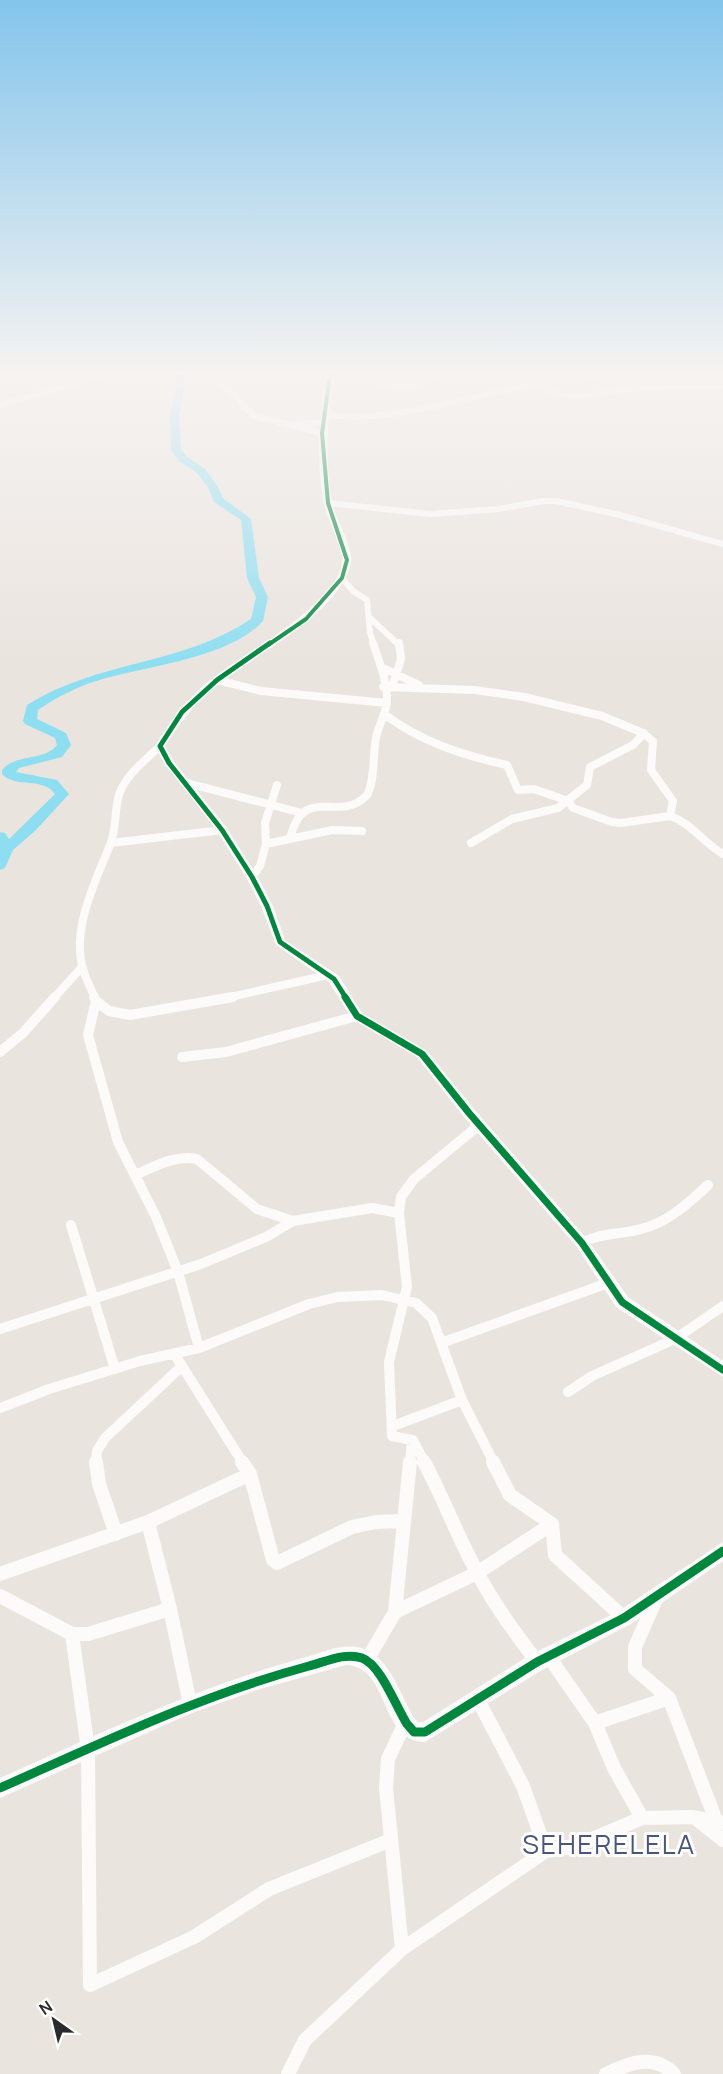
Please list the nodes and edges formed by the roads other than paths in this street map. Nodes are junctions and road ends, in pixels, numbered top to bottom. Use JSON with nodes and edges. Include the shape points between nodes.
{"nodes":[{"id":1,"x":326,"y":472,"type":"edge"},
{"id":2,"x":328,"y":503,"type":"junction"},
{"id":3,"x":723,"y":544,"type":"edge"},
{"id":4,"x":342,"y":578,"type":"junction"},
{"id":5,"x":369,"y":617,"type":"junction"},
{"id":6,"x":381,"y":667,"type":"junction"},
{"id":7,"x":397,"y":676,"type":"junction"},
{"id":8,"x":217,"y":680,"type":"junction"},
{"id":9,"x":383,"y":687,"type":"junction"},
{"id":10,"x":392,"y":687,"type":"junction"},
{"id":11,"x":425,"y":688,"type":"junction"},
{"id":12,"x":387,"y":703,"type":"junction"},
{"id":13,"x":384,"y":714,"type":"junction"},
{"id":14,"x":644,"y":733,"type":"junction"},
{"id":15,"x":159,"y":746,"type":"junction"},
{"id":16,"x":188,"y":783,"type":"junction"},
{"id":17,"x":277,"y":785,"type":"dead end"},
{"id":18,"x":568,"y":801,"type":"junction"},
{"id":19,"x":272,"y":806,"type":"junction"},
{"id":20,"x":302,"y":813,"type":"junction"},
{"id":21,"x":670,"y":816,"type":"junction"},
{"id":22,"x":222,"y":830,"type":"junction"},
{"id":23,"x":362,"y":831,"type":"dead end"},
{"id":24,"x":290,"y":839,"type":"junction"},
{"id":25,"x":111,"y":843,"type":"junction"},
{"id":26,"x":471,"y":843,"type":"dead end"},
{"id":27,"x":266,"y":844,"type":"junction"},
{"id":28,"x":723,"y":854,"type":"edge"},
{"id":29,"x":252,"y":877,"type":"junction"},
{"id":30,"x":81,"y":967,"type":"junction"},
{"id":31,"x":328,"y":975,"type":"junction"},
{"id":32,"x":96,"y":1001,"type":"junction"},
{"id":33,"x":357,"y":1016,"type":"junction"},
{"id":34,"x":0,"y":1052,"type":"edge"},
{"id":35,"x":182,"y":1057,"type":"dead end"},
{"id":36,"x":479,"y":1125,"type":"junction"},
{"id":37,"x":135,"y":1175,"type":"junction"},
{"id":38,"x":708,"y":1185,"type":"dead end"},
{"id":39,"x":399,"y":1213,"type":"junction"},
{"id":40,"x":293,"y":1221,"type":"junction"},
{"id":41,"x":71,"y":1225,"type":"dead end"},
{"id":42,"x":582,"y":1243,"type":"junction"},
{"id":43,"x":178,"y":1272,"type":"junction"},
{"id":44,"x":608,"y":1283,"type":"junction"},
{"id":45,"x":94,"y":1297,"type":"junction"},
{"id":46,"x":404,"y":1300,"type":"junction"},
{"id":47,"x":723,"y":1306,"type":"edge"},
{"id":48,"x":0,"y":1329,"type":"edge"},
{"id":49,"x":675,"y":1339,"type":"junction"},
{"id":50,"x":441,"y":1343,"type":"junction"},
{"id":51,"x":199,"y":1348,"type":"junction"},
{"id":52,"x":175,"y":1355,"type":"junction"},
{"id":53,"x":181,"y":1367,"type":"junction"},
{"id":54,"x":115,"y":1369,"type":"junction"},
{"id":55,"x":723,"y":1370,"type":"edge"},
{"id":56,"x":568,"y":1392,"type":"dead end"},
{"id":57,"x":462,"y":1400,"type":"junction"},
{"id":58,"x":0,"y":1408,"type":"edge"},
{"id":59,"x":393,"y":1426,"type":"junction"},
{"id":60,"x":412,"y":1440,"type":"junction"},
{"id":61,"x":250,"y":1474,"type":"junction"},
{"id":62,"x":403,"y":1521,"type":"junction"},
{"id":63,"x":147,"y":1522,"type":"junction"},
{"id":64,"x":552,"y":1524,"type":"junction"},
{"id":65,"x":116,"y":1534,"type":"junction"},
{"id":66,"x":723,"y":1551,"type":"edge"},
{"id":67,"x":477,"y":1573,"type":"junction"},
{"id":68,"x":0,"y":1574,"type":"edge"},
{"id":69,"x":658,"y":1594,"type":"junction"},
{"id":70,"x":0,"y":1596,"type":"edge"},
{"id":71,"x":170,"y":1609,"type":"junction"},
{"id":72,"x":395,"y":1612,"type":"junction"},
{"id":73,"x":624,"y":1618,"type":"junction"},
{"id":74,"x":72,"y":1634,"type":"junction"},
{"id":75,"x":543,"y":1659,"type":"junction"},
{"id":76,"x":367,"y":1660,"type":"junction"},
{"id":77,"x":669,"y":1698,"type":"junction"},
{"id":78,"x":478,"y":1700,"type":"junction"},
{"id":79,"x":190,"y":1704,"type":"junction"},
{"id":80,"x":405,"y":1723,"type":"junction"},
{"id":81,"x":595,"y":1723,"type":"junction"},
{"id":82,"x":88,"y":1750,"type":"junction"},
{"id":83,"x":0,"y":1788,"type":"edge"},
{"id":84,"x":693,"y":1817,"type":"junction"},
{"id":85,"x":642,"y":1818,"type":"junction"},
{"id":86,"x":720,"y":1823,"type":"edge"},
{"id":87,"x":391,"y":1840,"type":"junction"},
{"id":88,"x":723,"y":1840,"type":"edge"},
{"id":89,"x":546,"y":1851,"type":"junction"},
{"id":90,"x":402,"y":1949,"type":"junction"},
{"id":91,"x":288,"y":2074,"type":"edge"},
{"id":92,"x":606,"y":2074,"type":"edge"},
{"id":93,"x":674,"y":2074,"type":"edge"}],
"edges":[{"from":1,"to":2,"type":"street"},
{"from":2,"to":3,"type":"street","via":[[430,514],[555,501]]},
{"from":2,"to":4,"type":"street","via":[[347,560]]},
{"from":4,"to":5,"type":"street","via":[[367,600]]},
{"from":4,"to":8,"type":"street","via":[[306,619]]},
{"from":5,"to":6,"type":"street"},
{"from":5,"to":7,"type":"street","via":[[398,641],[401,649]]},
{"from":6,"to":7,"type":"street"},
{"from":6,"to":9,"type":"street"},
{"from":7,"to":10,"type":"street"},
{"from":7,"to":11,"type":"street"},
{"from":8,"to":12,"type":"street","via":[[261,691]]},
{"from":8,"to":15,"type":"street","via":[[182,712]]},
{"from":9,"to":10,"type":"street"},
{"from":9,"to":12,"type":"street"},
{"from":10,"to":11,"type":"street"},
{"from":11,"to":14,"type":"street","via":[[511,694],[594,714]]},
{"from":12,"to":13,"type":"street"},
{"from":13,"to":18,"type":"street","via":[[409,733],[449,752],[507,765],[518,790],[534,789]]},
{"from":13,"to":20,"type":"street","via":[[375,740],[375,765],[367,795],[346,807],[314,806]]},
{"from":14,"to":18,"type":"street","via":[[633,745],[590,767],[587,785]]},
{"from":14,"to":21,"type":"street","via":[[653,741],[651,770],[673,801]]},
{"from":15,"to":16,"type":"street"},
{"from":15,"to":25,"type":"street","via":[[130,776],[119,795]]},
{"from":16,"to":19,"type":"street"},
{"from":16,"to":22,"type":"street"},
{"from":17,"to":19,"type":"street"},
{"from":18,"to":21,"type":"street","via":[[573,808],[621,824]]},
{"from":18,"to":26,"type":"street","via":[[558,808],[512,819]]},
{"from":19,"to":20,"type":"street"},
{"from":19,"to":27,"type":"street","via":[[265,823]]},
{"from":20,"to":24,"type":"street"},
{"from":21,"to":28,"type":"street","via":[[691,825],[712,849]]},
{"from":22,"to":25,"type":"street"},
{"from":22,"to":29,"type":"street"},
{"from":23,"to":24,"type":"street","via":[[332,830]]},
{"from":24,"to":27,"type":"street"},
{"from":25,"to":30,"type":"street","via":[[86,908]]},
{"from":27,"to":29,"type":"street","via":[[260,866]]},
{"from":29,"to":31,"type":"street","via":[[280,942]]},
{"from":30,"to":32,"type":"street"},
{"from":30,"to":34,"type":"street","via":[[41,1016]]},
{"from":31,"to":32,"type":"street","via":[[206,1003],[130,1015],[109,1011]]},
{"from":31,"to":33,"type":"street","via":[[341,988]]},
{"from":32,"to":37,"type":"street","via":[[88,1035],[118,1142]]},
{"from":33,"to":35,"type":"street","via":[[226,1052]]},
{"from":33,"to":36,"type":"street","via":[[422,1054]]},
{"from":36,"to":39,"type":"street","via":[[406,1188]]},
{"from":36,"to":42,"type":"street"},
{"from":37,"to":40,"type":"street","via":[[176,1159],[197,1159],[257,1209]]},
{"from":37,"to":43,"type":"street"},
{"from":38,"to":42,"type":"street","via":[[651,1226],[630,1232],[609,1231]]},
{"from":39,"to":40,"type":"street","via":[[372,1208]]},
{"from":39,"to":46,"type":"street","via":[[407,1271]]},
{"from":40,"to":43,"type":"street","via":[[248,1246]]},
{"from":41,"to":45,"type":"street"},
{"from":42,"to":44,"type":"street"},
{"from":43,"to":45,"type":"street"},
{"from":43,"to":51,"type":"street"},
{"from":44,"to":49,"type":"street","via":[[622,1302]]},
{"from":44,"to":50,"type":"street"},
{"from":45,"to":48,"type":"street"},
{"from":45,"to":54,"type":"street"},
{"from":46,"to":50,"type":"street","via":[[422,1307],[432,1318]]},
{"from":46,"to":51,"type":"street","via":[[366,1294],[337,1297],[309,1304]]},
{"from":46,"to":59,"type":"street","via":[[389,1362]]},
{"from":47,"to":49,"type":"street"},
{"from":49,"to":55,"type":"street"},
{"from":49,"to":56,"type":"street","via":[[592,1376]]},
{"from":50,"to":57,"type":"street"},
{"from":51,"to":52,"type":"street"},
{"from":52,"to":53,"type":"street"},
{"from":52,"to":54,"type":"street"},
{"from":53,"to":61,"type":"street"},
{"from":53,"to":65,"type":"street","via":[[105,1438],[98,1450],[98,1475]]},
{"from":54,"to":58,"type":"street"},
{"from":57,"to":59,"type":"street"},
{"from":57,"to":64,"type":"street","via":[[510,1495]]},
{"from":59,"to":60,"type":"street","via":[[392,1436]]},
{"from":60,"to":62,"type":"street"},
{"from":60,"to":67,"type":"street"},
{"from":61,"to":62,"type":"street","via":[[270,1557],[277,1563],[352,1527]]},
{"from":61,"to":63,"type":"street"},
{"from":62,"to":72,"type":"street"},
{"from":63,"to":65,"type":"street"},
{"from":63,"to":71,"type":"street"},
{"from":64,"to":67,"type":"street"},
{"from":64,"to":73,"type":"street","via":[[555,1555]]},
{"from":65,"to":68,"type":"street"},
{"from":66,"to":69,"type":"street"},
{"from":67,"to":72,"type":"street"},
{"from":67,"to":75,"type":"street","via":[[500,1612]]},
{"from":69,"to":73,"type":"street"},
{"from":69,"to":77,"type":"street","via":[[635,1647],[633,1661],[635,1669]]},
{"from":70,"to":74,"type":"street"},
{"from":71,"to":74,"type":"street","via":[[88,1634]]},
{"from":71,"to":79,"type":"street"},
{"from":72,"to":76,"type":"street"},
{"from":73,"to":75,"type":"street"},
{"from":74,"to":82,"type":"street"},
{"from":75,"to":78,"type":"street"},
{"from":75,"to":81,"type":"street"},
{"from":76,"to":79,"type":"street","via":[[346,1656],[257,1680]]},
{"from":76,"to":80,"type":"street"},
{"from":77,"to":81,"type":"street","via":[[640,1705],[611,1721]]},
{"from":77,"to":86,"type":"street","via":[[699,1780]]},
{"from":78,"to":80,"type":"street","via":[[425,1732],[414,1732]]},
{"from":78,"to":89,"type":"street","via":[[523,1786]]},
{"from":79,"to":82,"type":"street"},
{"from":80,"to":87,"type":"street","via":[[388,1759],[386,1788]]},
{"from":81,"to":85,"type":"street"},
{"from":82,"to":83,"type":"street"},
{"from":82,"to":87,"type":"street","via":[[90,1985],[194,1937],[269,1889]]},
{"from":84,"to":85,"type":"street"},
{"from":84,"to":86,"type":"street"},
{"from":84,"to":88,"type":"street"},
{"from":85,"to":89,"type":"street","via":[[573,1847]]},
{"from":87,"to":90,"type":"street"},
{"from":89,"to":90,"type":"street"},
{"from":90,"to":91,"type":"street","via":[[305,2040]]},
{"from":92,"to":93,"type":"street","via":[[653,2060],[663,2062]]}]}
